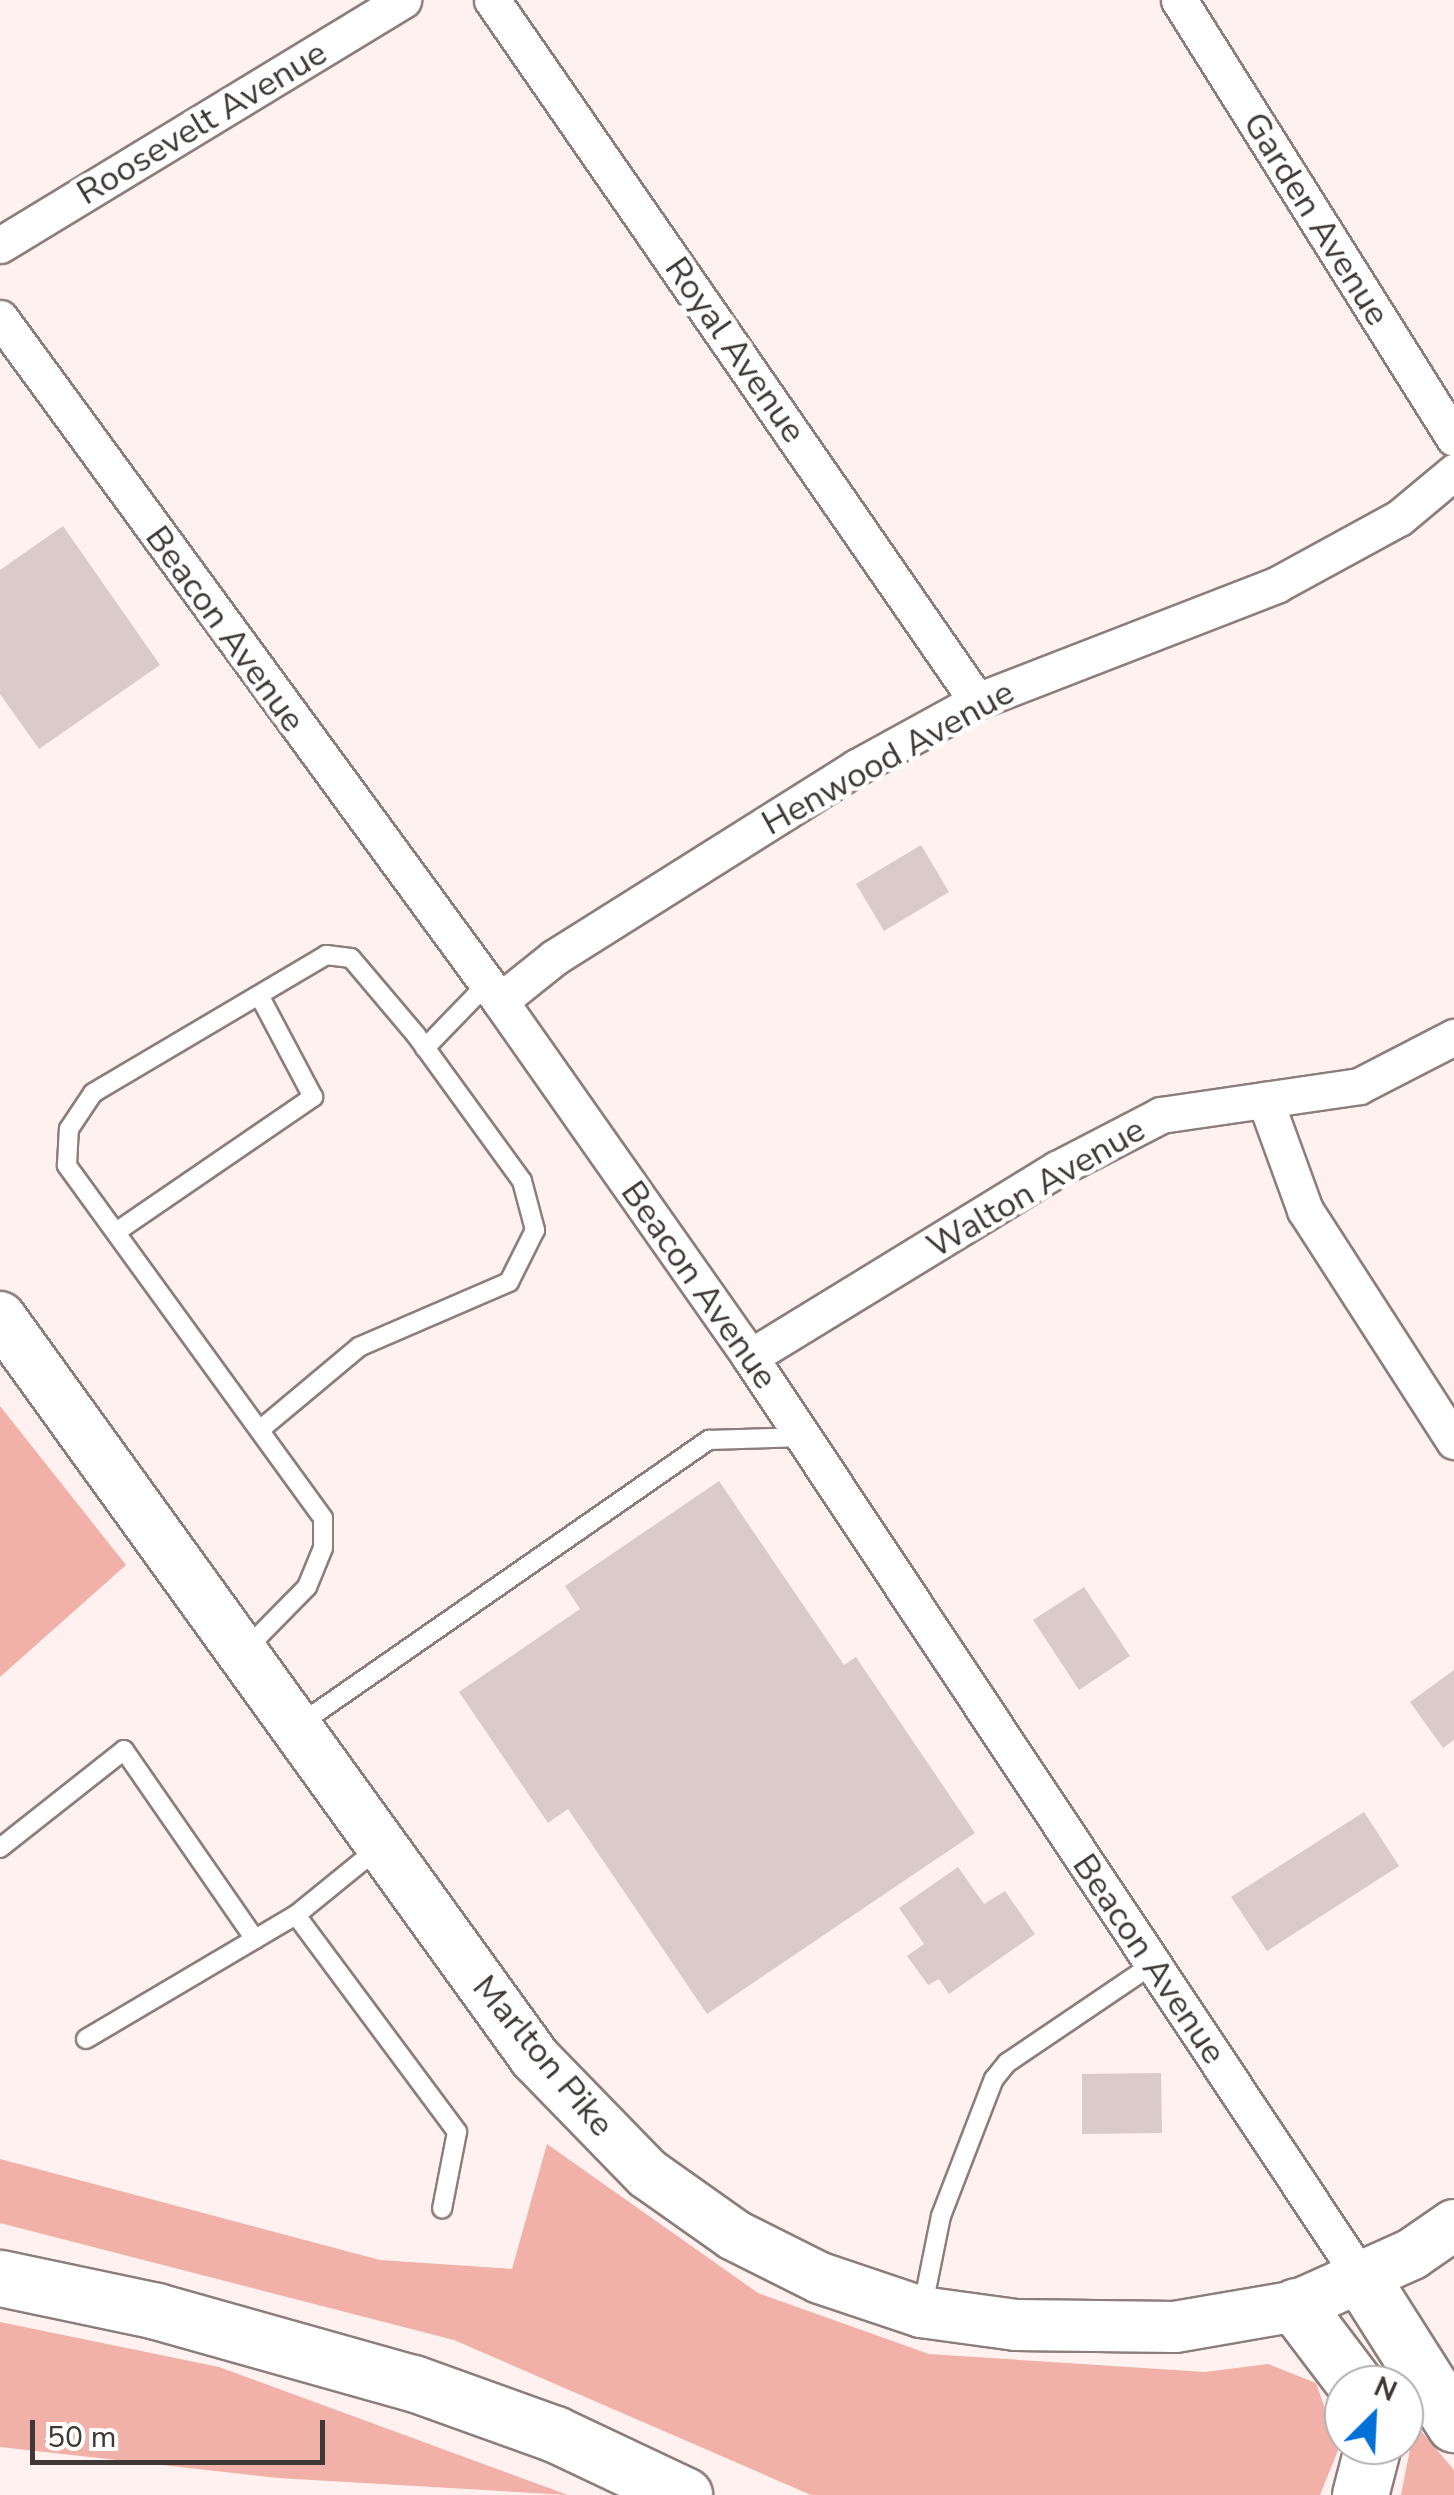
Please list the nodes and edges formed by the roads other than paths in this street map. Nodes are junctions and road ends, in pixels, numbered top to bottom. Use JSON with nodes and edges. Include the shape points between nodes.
{"nodes":[{"id":1,"x":404,"y":0,"type":"edge"},
{"id":2,"x":492,"y":0,"type":"edge"},
{"id":3,"x":1179,"y":0,"type":"edge"},
{"id":4,"x":0,"y":245,"type":"edge"},
{"id":5,"x":0,"y":318,"type":"edge"},
{"id":6,"x":1454,"y":438,"type":"edge"},
{"id":7,"x":1454,"y":472,"type":"edge"},
{"id":8,"x":977,"y":701,"type":"junction"},
{"id":9,"x":492,"y":994,"type":"junction"},
{"id":10,"x":259,"y":995,"type":"junction"},
{"id":11,"x":1454,"y":1036,"type":"edge"},
{"id":12,"x":426,"y":1048,"type":"junction"},
{"id":13,"x":1266,"y":1100,"type":"junction"},
{"id":14,"x":116,"y":1232,"type":"junction"},
{"id":15,"x":5,"y":1332,"type":"edge"},
{"id":16,"x":750,"y":1357,"type":"junction"},
{"id":17,"x":261,"y":1429,"type":"junction"},
{"id":18,"x":804,"y":1437,"type":"junction"},
{"id":19,"x":1454,"y":1441,"type":"edge"},
{"id":20,"x":242,"y":1652,"type":"junction"},
{"id":21,"x":296,"y":1726,"type":"junction"},
{"id":22,"x":381,"y":1846,"type":"junction"},
{"id":23,"x":0,"y":1848,"type":"edge"},
{"id":24,"x":296,"y":1915,"type":"junction"},
{"id":25,"x":255,"y":1939,"type":"junction"},
{"id":26,"x":1153,"y":1964,"type":"junction"},
{"id":27,"x":86,"y":2039,"type":"dead end"},
{"id":28,"x":442,"y":2209,"type":"dead end"},
{"id":29,"x":1454,"y":2225,"type":"edge"},
{"id":30,"x":0,"y":2278,"type":"edge"},
{"id":31,"x":1362,"y":2279,"type":"junction"},
{"id":32,"x":1296,"y":2306,"type":"junction"},
{"id":33,"x":921,"y":2312,"type":"junction"},
{"id":34,"x":1341,"y":2365,"type":"edge"},
{"id":35,"x":1454,"y":2424,"type":"edge"},
{"id":36,"x":1368,"y":2465,"type":"edge"},
{"id":37,"x":684,"y":2495,"type":"edge"},
{"id":38,"x":1360,"y":2495,"type":"edge"}],
"edges":[{"from":1,"to":4,"type":"street","name":"Roosevelt Avenue"},
{"from":2,"to":8,"type":"street","name":"Royal Avenue"},
{"from":3,"to":6,"type":"street","name":"Garden Avenue"},
{"from":5,"to":9,"type":"street","name":"Beacon Avenue"},
{"from":7,"to":8,"type":"street","name":"Henwood Avenue","via":[[1399,518],[1276,585]]},
{"from":8,"to":9,"type":"street","name":"Henwood Avenue","via":[[856,767]]},
{"from":9,"to":12,"type":"lane"},
{"from":9,"to":16,"type":"street","name":"Beacon Avenue"},
{"from":10,"to":12,"type":"lane","via":[[326,955],[351,958]]},
{"from":10,"to":14,"type":"lane","via":[[313,1097]]},
{"from":10,"to":14,"type":"lane","via":[[94,1093],[69,1128],[67,1165]]},
{"from":11,"to":13,"type":"street","name":"Walton Avenue","via":[[1359,1086]]},
{"from":12,"to":17,"type":"lane","via":[[522,1180],[535,1230],[510,1282],[359,1347]]},
{"from":13,"to":16,"type":"street","name":"Walton Avenue","via":[[1161,1116],[1057,1170]]},
{"from":13,"to":19,"type":"street","via":[[1305,1210]]},
{"from":14,"to":17,"type":"lane"},
{"from":15,"to":20,"type":"main road","name":"Marlton Pike"},
{"from":16,"to":18,"type":"street","name":"Beacon Avenue"},
{"from":17,"to":20,"type":"lane","via":[[323,1518],[322,1548],[307,1587]]},
{"from":18,"to":21,"type":"lane","via":[[710,1440]]},
{"from":18,"to":26,"type":"street","name":"Beacon Avenue"},
{"from":20,"to":21,"type":"main road","name":"Marlton Pike"},
{"from":21,"to":22,"type":"main road","name":"Marlton Pike"},
{"from":22,"to":24,"type":"lane"},
{"from":22,"to":33,"type":"main road","name":"Marlton Pike","via":[[535,2058],[648,2174],[773,2257]]},
{"from":23,"to":25,"type":"lane","via":[[124,1750]]},
{"from":24,"to":25,"type":"lane"},
{"from":24,"to":28,"type":"lane","via":[[457,2132]]},
{"from":25,"to":27,"type":"lane"},
{"from":26,"to":31,"type":"street","name":"Beacon Avenue"},
{"from":26,"to":33,"type":"lane","via":[[1007,2063],[994,2079],[941,2216]]},
{"from":29,"to":31,"type":"main road","name":"Marlton Pike"},
{"from":30,"to":37,"type":"highway","via":[[190,2320],[413,2383],[555,2434]]},
{"from":31,"to":32,"type":"main road","name":"Marlton Pike"},
{"from":31,"to":35,"type":"highway"},
{"from":32,"to":33,"type":"main road","name":"Marlton Pike","via":[[1175,2328],[1016,2325]]},
{"from":32,"to":34,"type":"highway"},
{"from":36,"to":38,"type":"highway"}]}
